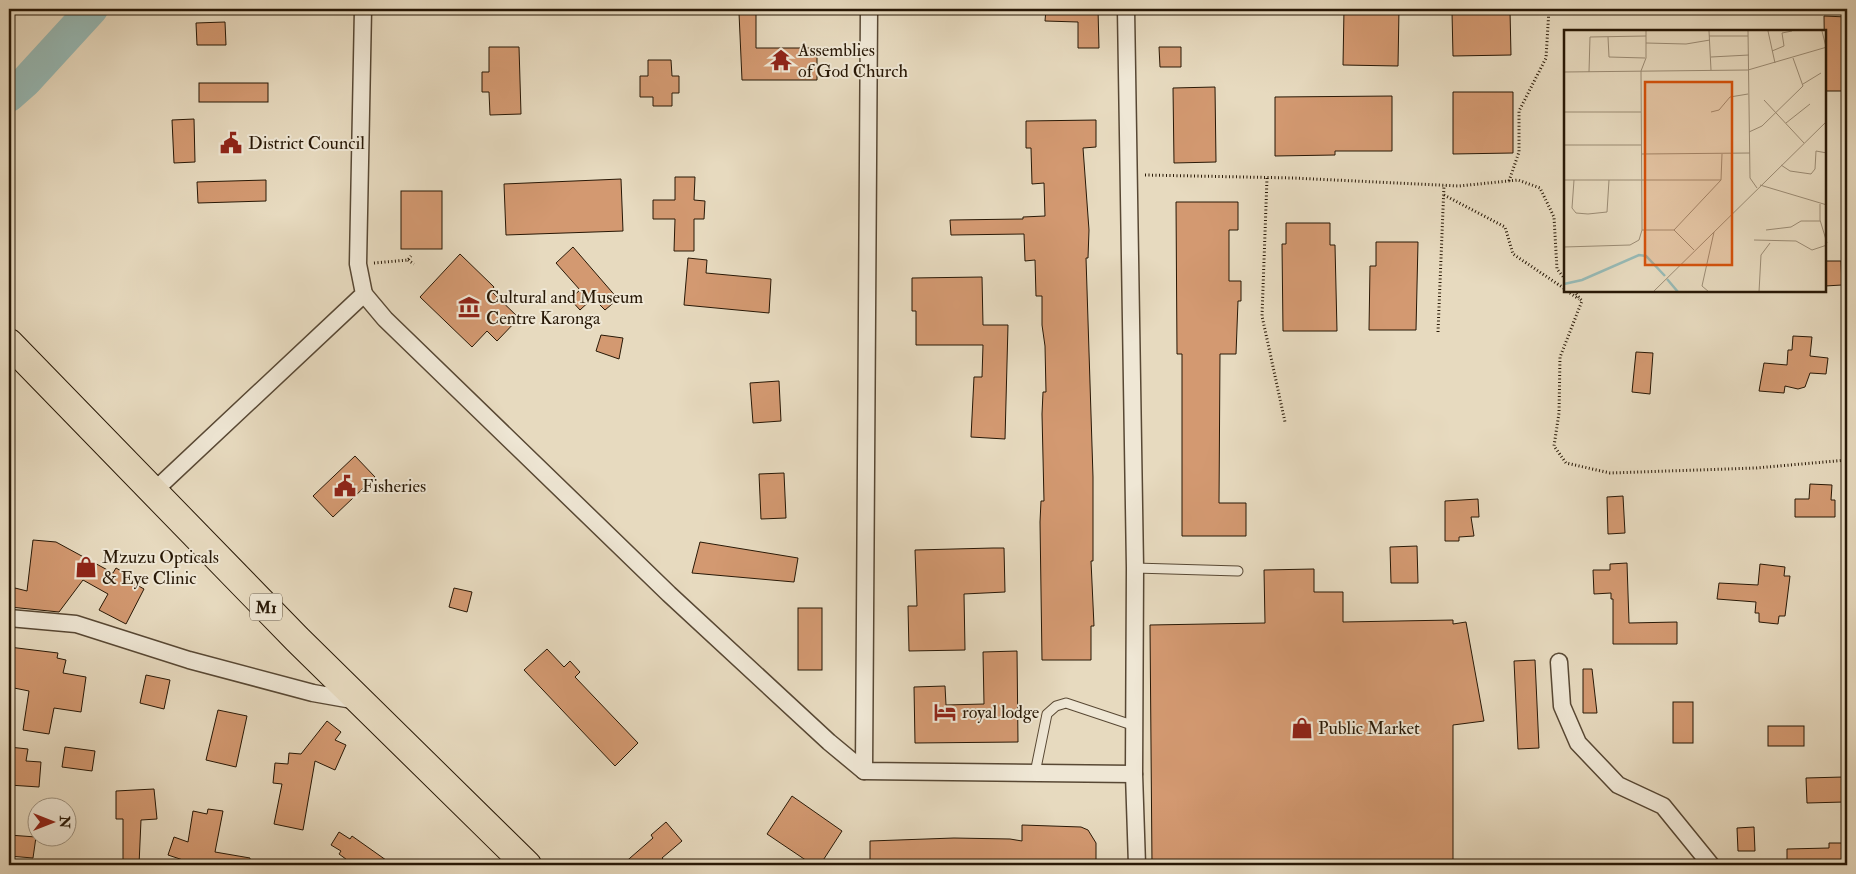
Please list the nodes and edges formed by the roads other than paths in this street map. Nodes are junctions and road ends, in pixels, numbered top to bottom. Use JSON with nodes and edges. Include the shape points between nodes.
{"nodes":[{"id":1,"x":363,"y":9,"type":"edge"},
{"id":2,"x":869,"y":9,"type":"edge"},
{"id":3,"x":1126,"y":9,"type":"edge"},
{"id":4,"x":364,"y":294,"type":"junction"},
{"id":5,"x":9,"y":343,"type":"edge"},
{"id":6,"x":154,"y":491,"type":"junction"},
{"id":7,"x":1135,"y":568,"type":"junction"},
{"id":8,"x":1238,"y":571,"type":"dead end"},
{"id":9,"x":9,"y":618,"type":"edge"},
{"id":10,"x":1559,"y":662,"type":"dead end"},
{"id":11,"x":362,"y":702,"type":"junction"},
{"id":12,"x":1135,"y":726,"type":"junction"},
{"id":13,"x":864,"y":771,"type":"junction"},
{"id":14,"x":1035,"y":772,"type":"junction"},
{"id":15,"x":1134,"y":774,"type":"junction"},
{"id":16,"x":527,"y":865,"type":"edge"},
{"id":17,"x":1137,"y":865,"type":"edge"},
{"id":18,"x":1711,"y":865,"type":"edge"}],
"edges":[{"from":1,"to":4,"type":"street","via":[[358,264]]},
{"from":2,"to":13,"type":"street"},
{"from":3,"to":7,"type":"street"},
{"from":4,"to":6,"type":"street"},
{"from":4,"to":13,"type":"street","via":[[385,319],[669,594]]},
{"from":5,"to":6,"type":"highway","number":"M1"},
{"from":6,"to":11,"type":"highway","number":"M1"},
{"from":7,"to":8,"type":"lane"},
{"from":7,"to":12,"type":"street"},
{"from":9,"to":11,"type":"street","via":[[76,624],[190,660],[313,693]]},
{"from":10,"to":18,"type":"street","via":[[1562,706],[1578,743],[1618,784],[1663,806]]},
{"from":11,"to":16,"type":"highway","number":"M1"},
{"from":12,"to":14,"type":"lane","via":[[1066,703],[1056,706],[1047,714]]},
{"from":12,"to":15,"type":"street"},
{"from":13,"to":14,"type":"street"},
{"from":14,"to":15,"type":"street"},
{"from":15,"to":17,"type":"street"}]}
